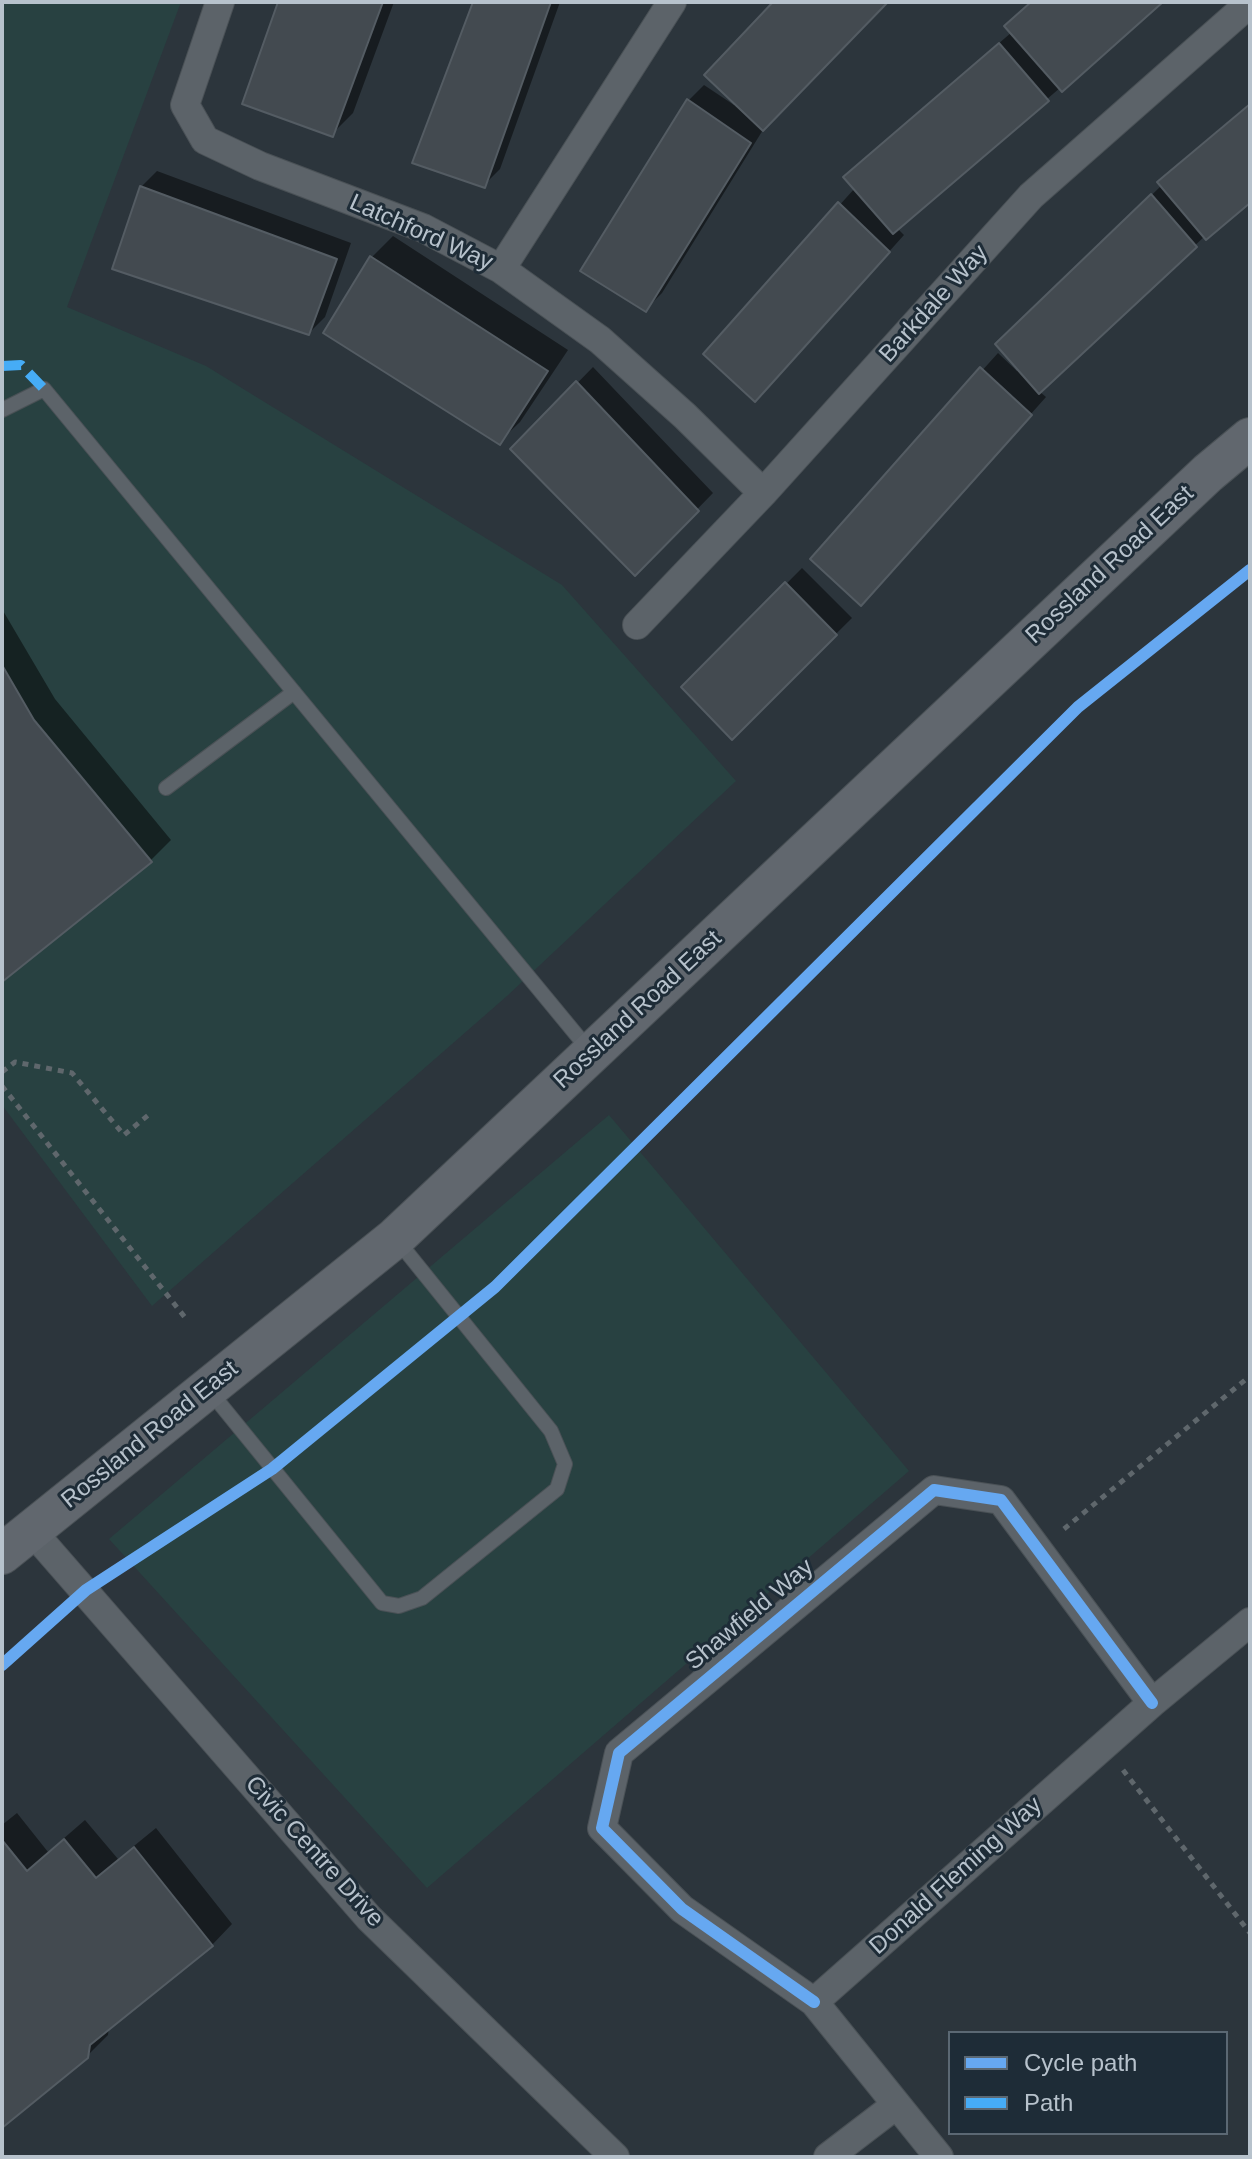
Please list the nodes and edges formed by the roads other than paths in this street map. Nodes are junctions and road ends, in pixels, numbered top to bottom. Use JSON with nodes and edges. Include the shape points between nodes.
{"nodes":[{"id":1,"x":220,"y":2,"type":"edge"},
{"id":2,"x":672,"y":2,"type":"edge"},
{"id":3,"x":1250,"y":3,"type":"edge"},
{"id":4,"x":501,"y":269,"type":"junction"},
{"id":5,"x":2,"y":410,"type":"edge"},
{"id":6,"x":1250,"y":438,"type":"edge"},
{"id":7,"x":763,"y":493,"type":"junction"},
{"id":8,"x":637,"y":625,"type":"dead end"},
{"id":9,"x":294,"y":692,"type":"junction"},
{"id":10,"x":166,"y":788,"type":"dead end"},
{"id":11,"x":592,"y":1053,"type":"junction"},
{"id":12,"x":395,"y":1238,"type":"junction"},
{"id":13,"x":207,"y":1389,"type":"junction"},
{"id":14,"x":17,"y":1542,"type":"edge"},
{"id":15,"x":1250,"y":1622,"type":"edge"},
{"id":16,"x":1152,"y":1703,"type":"junction"},
{"id":17,"x":814,"y":2002,"type":"junction"},
{"id":18,"x":896,"y":2105,"type":"junction"},
{"id":19,"x":615,"y":2157,"type":"edge"},
{"id":20,"x":828,"y":2157,"type":"edge"},
{"id":21,"x":939,"y":2157,"type":"edge"}],
"edges":[{"from":1,"to":4,"type":"street","name":"Latchford Way","via":[[185,105],[205,140],[423,228]]},
{"from":2,"to":4,"type":"street"},
{"from":3,"to":7,"type":"street","name":"Barkdale Way","via":[[1031,196]]},
{"from":4,"to":7,"type":"street","name":"Latchford Way","via":[[600,340]]},
{"from":5,"to":9,"type":"lane","via":[[44,389]]},
{"from":6,"to":11,"type":"main road","name":"Rossland Road East"},
{"from":7,"to":8,"type":"street","name":"Barkdale Way"},
{"from":9,"to":10,"type":"lane"},
{"from":9,"to":11,"type":"lane"},
{"from":11,"to":12,"type":"main road","name":"Rossland Road East"},
{"from":12,"to":13,"type":"main road","name":"Rossland Road East"},
{"from":12,"to":13,"type":"lane","via":[[551,1431],[565,1464],[557,1489],[422,1598],[399,1606],[382,1603]]},
{"from":13,"to":14,"type":"main road","name":"Rossland Road East"},
{"from":14,"to":19,"type":"street","name":"Civic Centre Drive","via":[[369,1918]]},
{"from":15,"to":16,"type":"street","name":"Donald Fleming Way"},
{"from":16,"to":17,"type":"street","name":"Donald Fleming Way"},
{"from":16,"to":17,"type":"street","name":"Shawfield Way","via":[[1001,1500],[934,1490],[619,1753],[602,1828],[682,1909]]},
{"from":17,"to":18,"type":"street"},
{"from":18,"to":20,"type":"street"},
{"from":18,"to":21,"type":"street"}]}
